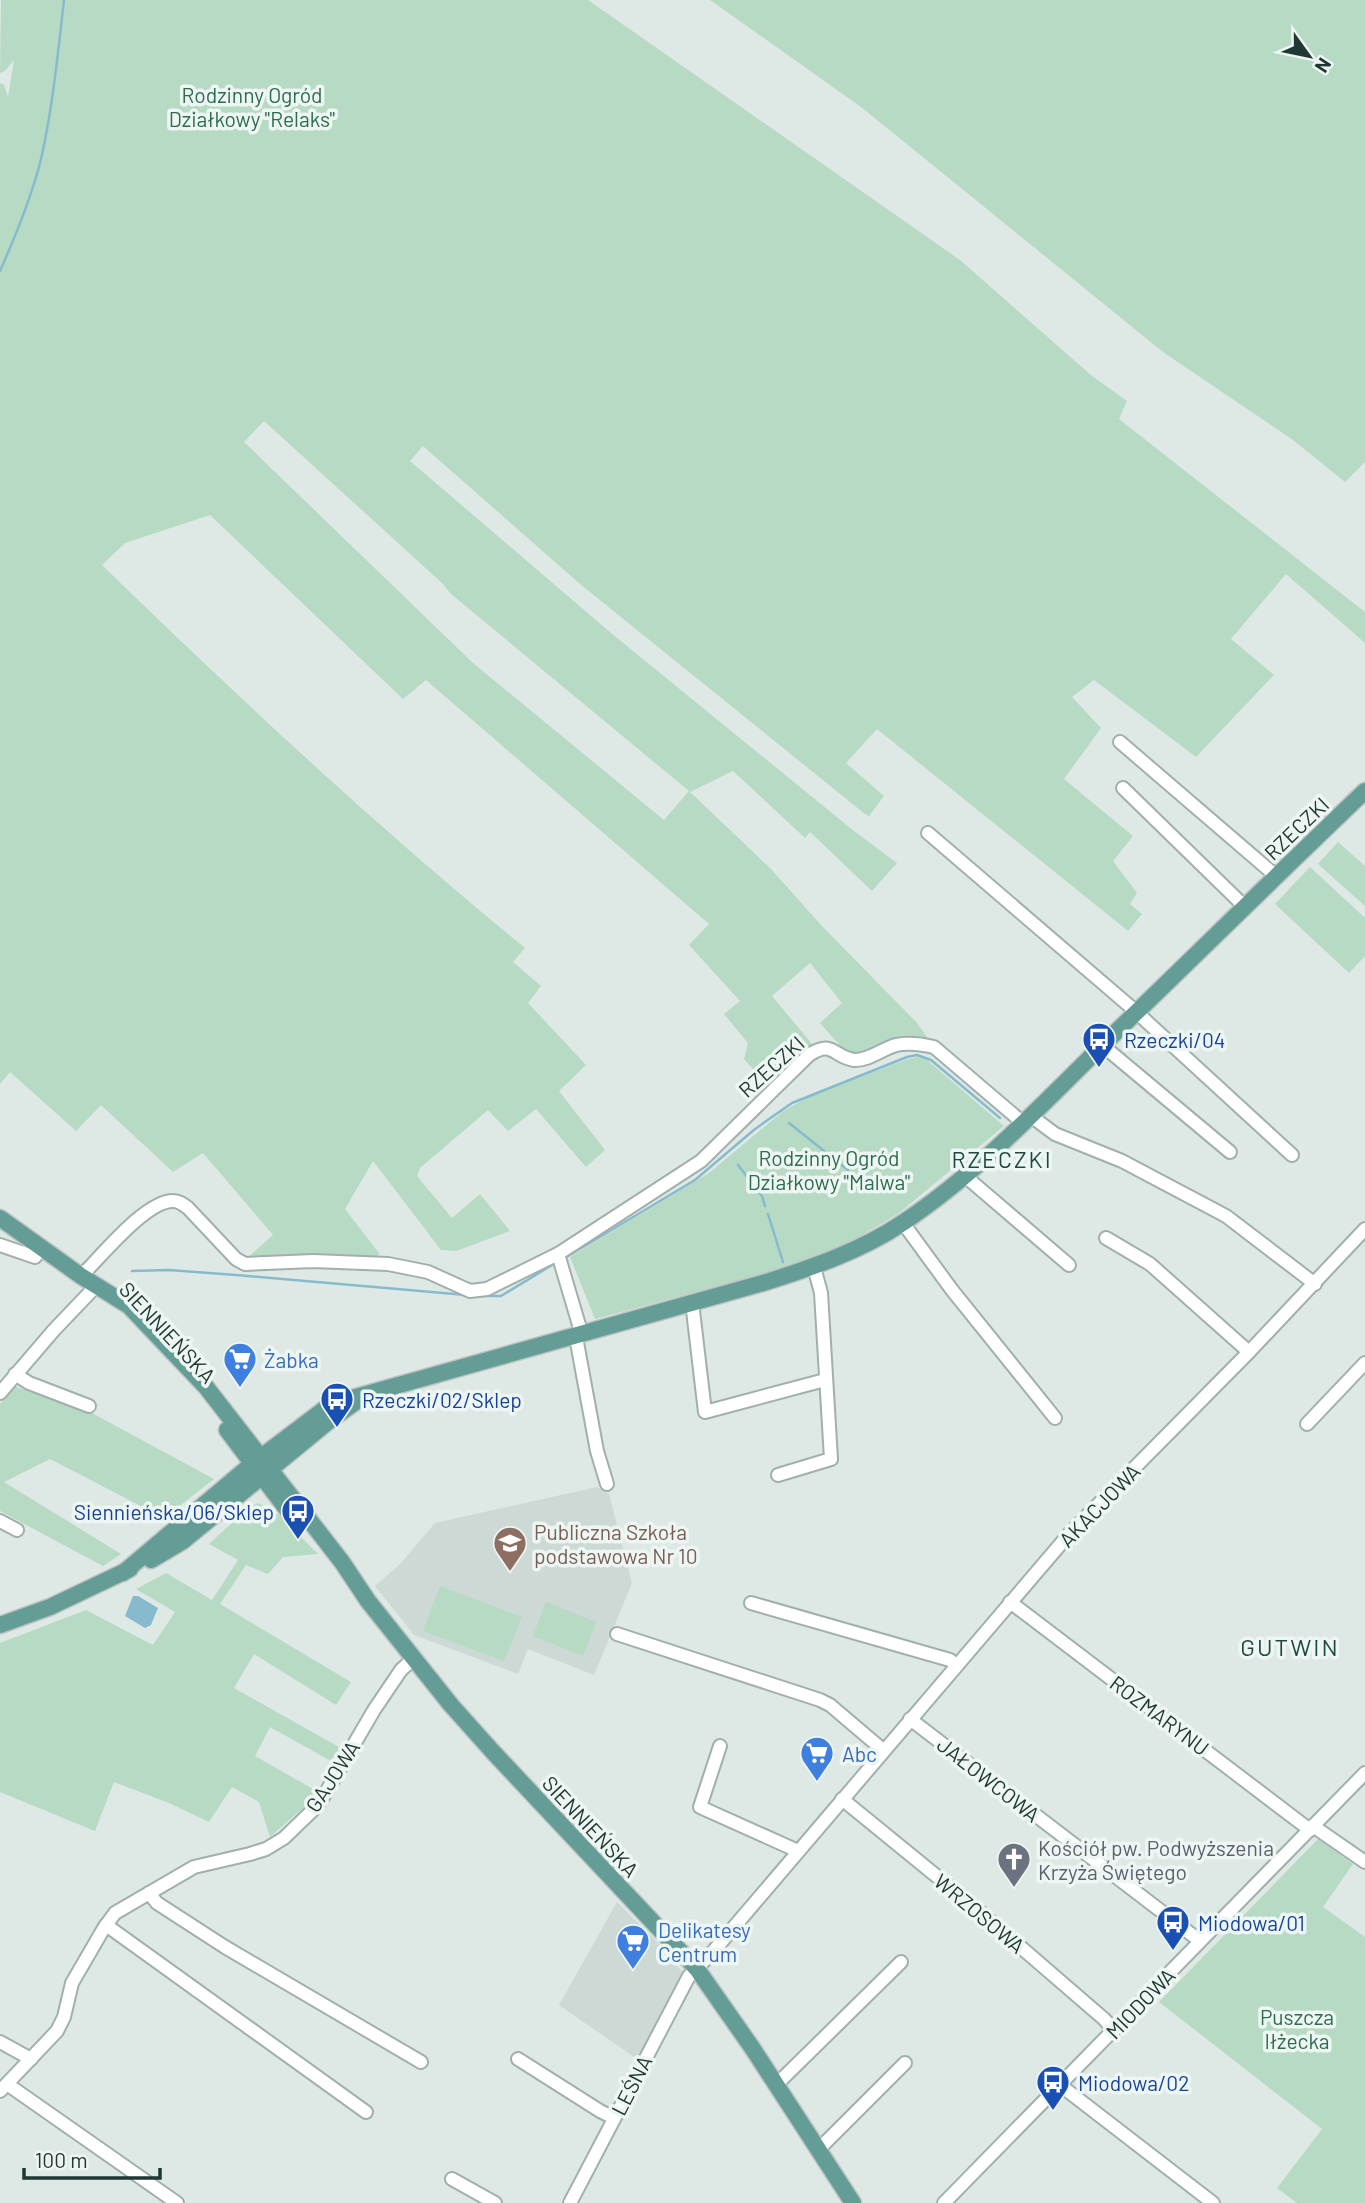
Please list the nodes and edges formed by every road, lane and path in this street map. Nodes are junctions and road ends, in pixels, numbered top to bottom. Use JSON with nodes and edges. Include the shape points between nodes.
{"nodes":[{"id":1,"x":1120,"y":742,"type":"dead end"},
{"id":2,"x":1123,"y":788,"type":"dead end"},
{"id":3,"x":1365,"y":791,"type":"edge"},
{"id":4,"x":928,"y":833,"type":"dead end"},
{"id":5,"x":1276,"y":876,"type":"junction"},
{"id":6,"x":1244,"y":906,"type":"junction"},
{"id":7,"x":1136,"y":1013,"type":"junction"},
{"id":8,"x":1102,"y":1045,"type":"junction"},
{"id":9,"x":1027,"y":1120,"type":"junction"},
{"id":10,"x":1230,"y":1152,"type":"dead end"},
{"id":11,"x":1292,"y":1155,"type":"dead end"},
{"id":12,"x":965,"y":1176,"type":"junction"},
{"id":13,"x":0,"y":1218,"type":"edge"},
{"id":14,"x":903,"y":1223,"type":"junction"},
{"id":15,"x":1365,"y":1229,"type":"edge"},
{"id":16,"x":1106,"y":1238,"type":"dead end"},
{"id":17,"x":1360,"y":1243,"type":"edge"},
{"id":18,"x":0,"y":1244,"type":"edge"},
{"id":19,"x":42,"y":1248,"type":"junction"},
{"id":20,"x":558,"y":1254,"type":"junction"},
{"id":21,"x":1069,"y":1265,"type":"dead end"},
{"id":22,"x":814,"y":1267,"type":"junction"},
{"id":23,"x":81,"y":1276,"type":"junction"},
{"id":24,"x":1315,"y":1284,"type":"junction"},
{"id":25,"x":96,"y":1286,"type":"junction"},
{"id":26,"x":692,"y":1302,"type":"junction"},
{"id":27,"x":579,"y":1336,"type":"junction"},
{"id":28,"x":1249,"y":1352,"type":"junction"},
{"id":29,"x":1365,"y":1363,"type":"edge"},
{"id":30,"x":15,"y":1374,"type":"junction"},
{"id":31,"x":825,"y":1380,"type":"junction"},
{"id":32,"x":0,"y":1394,"type":"edge"},
{"id":33,"x":89,"y":1406,"type":"dead end"},
{"id":34,"x":1055,"y":1418,"type":"dead end"},
{"id":35,"x":1307,"y":1424,"type":"dead end"},
{"id":36,"x":262,"y":1467,"type":"junction"},
{"id":37,"x":778,"y":1475,"type":"dead end"},
{"id":38,"x":607,"y":1484,"type":"dead end"},
{"id":39,"x":0,"y":1521,"type":"edge"},
{"id":40,"x":18,"y":1530,"type":"dead end"},
{"id":41,"x":1010,"y":1602,"type":"junction"},
{"id":42,"x":751,"y":1604,"type":"dead end"},
{"id":43,"x":0,"y":1625,"type":"edge"},
{"id":44,"x":617,"y":1634,"type":"dead end"},
{"id":45,"x":414,"y":1659,"type":"junction"},
{"id":46,"x":956,"y":1665,"type":"junction"},
{"id":47,"x":910,"y":1718,"type":"junction"},
{"id":48,"x":720,"y":1746,"type":"dead end"},
{"id":49,"x":883,"y":1750,"type":"junction"},
{"id":50,"x":1365,"y":1773,"type":"edge"},
{"id":51,"x":842,"y":1799,"type":"junction"},
{"id":52,"x":1312,"y":1828,"type":"junction"},
{"id":53,"x":798,"y":1851,"type":"junction"},
{"id":54,"x":1365,"y":1862,"type":"edge"},
{"id":55,"x":149,"y":1893,"type":"junction"},
{"id":56,"x":106,"y":1925,"type":"junction"},
{"id":57,"x":1200,"y":1941,"type":"junction"},
{"id":58,"x":901,"y":1962,"type":"dead end"},
{"id":59,"x":697,"y":1969,"type":"junction"},
{"id":60,"x":1114,"y":2030,"type":"junction"},
{"id":61,"x":0,"y":2042,"type":"edge"},
{"id":62,"x":31,"y":2059,"type":"junction"},
{"id":63,"x":518,"y":2059,"type":"dead end"},
{"id":64,"x":421,"y":2062,"type":"dead end"},
{"id":65,"x":905,"y":2063,"type":"dead end"},
{"id":66,"x":776,"y":2085,"type":"junction"},
{"id":67,"x":1060,"y":2085,"type":"junction"},
{"id":68,"x":3,"y":2088,"type":"edge"},
{"id":69,"x":366,"y":2112,"type":"dead end"},
{"id":70,"x":614,"y":2118,"type":"junction"},
{"id":71,"x":818,"y":2150,"type":"junction"},
{"id":72,"x":452,"y":2179,"type":"dead end"},
{"id":73,"x":177,"y":2203,"type":"edge"},
{"id":74,"x":495,"y":2203,"type":"edge"},
{"id":75,"x":570,"y":2203,"type":"edge"},
{"id":76,"x":853,"y":2203,"type":"edge"},
{"id":77,"x":944,"y":2203,"type":"edge"},
{"id":78,"x":1213,"y":2203,"type":"edge"}],
"edges":[{"from":1,"to":5,"type":"street"},
{"from":2,"to":6,"type":"street"},
{"from":3,"to":5,"type":"main road","name":"RZECZKI"},
{"from":4,"to":7,"type":"street"},
{"from":5,"to":6,"type":"main road","name":"RZECZKI"},
{"from":6,"to":7,"type":"main road","name":"RZECZKI"},
{"from":7,"to":8,"type":"main road","name":"RZECZKI"},
{"from":7,"to":11,"type":"street"},
{"from":8,"to":9,"type":"main road","name":"RZECZKI"},
{"from":8,"to":10,"type":"street"},
{"from":9,"to":12,"type":"main road","name":"RZECZKI"},
{"from":9,"to":20,"type":"street","name":"RZECZKI","via":[[934,1047],[895,1045],[856,1060],[830,1048],[818,1049],[701,1161]]},
{"from":9,"to":24,"type":"street","name":"RZECZKI","via":[[1122,1161],[1226,1216]]},
{"from":12,"to":14,"type":"main road","name":"RZECZKI"},
{"from":12,"to":21,"type":"street"},
{"from":13,"to":19,"type":"main road","name":"SIENNIEŃSKA"},
{"from":14,"to":22,"type":"main road","name":"RZECZKI"},
{"from":14,"to":34,"type":"street"},
{"from":15,"to":17,"type":"street","name":"AKACJOWA"},
{"from":16,"to":28,"type":"street","via":[[1150,1264]]},
{"from":17,"to":24,"type":"street","name":"AKACJOWA"},
{"from":18,"to":19,"type":"street","via":[[36,1257]]},
{"from":19,"to":23,"type":"main road","name":"SIENNIEŃSKA"},
{"from":20,"to":23,"type":"street","name":"RZECZKI","via":[[478,1291],[414,1268],[388,1264],[245,1264],[181,1202],[171,1201],[143,1215]]},
{"from":20,"to":27,"type":"street"},
{"from":22,"to":26,"type":"main road","name":"RZECZKI"},
{"from":22,"to":31,"type":"street","via":[[821,1293]]},
{"from":23,"to":25,"type":"main road","name":"SIENNIEŃSKA"},
{"from":24,"to":28,"type":"street","name":"AKACJOWA"},
{"from":25,"to":30,"type":"street","name":"SIENNIEŃSKA"},
{"from":25,"to":36,"type":"main road","name":"SIENNIEŃSKA","via":[[129,1306],[206,1387]]},
{"from":26,"to":27,"type":"main road","name":"RZECZKI"},
{"from":26,"to":31,"type":"street","via":[[705,1412]]},
{"from":27,"to":36,"type":"main road","name":"RZECZKI","via":[[368,1394]]},
{"from":27,"to":38,"type":"street","via":[[597,1451]]},
{"from":28,"to":41,"type":"street","name":"AKACJOWA","via":[[1093,1508]]},
{"from":29,"to":35,"type":"street"},
{"from":30,"to":32,"type":"street","name":"SIENNIEŃSKA"},
{"from":30,"to":33,"type":"street"},
{"from":31,"to":37,"type":"street","via":[[831,1459]]},
{"from":36,"to":43,"type":"main road","name":"RZECZKI","via":[[183,1541],[156,1558]]},
{"from":36,"to":45,"type":"main road","name":"SIENNIEŃSKA","via":[[342,1562]]},
{"from":39,"to":40,"type":"street"},
{"from":41,"to":46,"type":"street","name":"AKACJOWA"},
{"from":41,"to":52,"type":"street","name":"ROZMARYNU"},
{"from":42,"to":46,"type":"street"},
{"from":44,"to":49,"type":"street","via":[[820,1700]]},
{"from":45,"to":55,"type":"street","name":"GAJOWA","via":[[374,1710],[315,1808],[284,1838],[250,1854],[194,1867]]},
{"from":45,"to":59,"type":"main road","name":"SIENNIEŃSKA","via":[[493,1752]]},
{"from":46,"to":47,"type":"street","name":"AKACJOWA"},
{"from":47,"to":49,"type":"street","name":"AKACJOWA"},
{"from":47,"to":57,"type":"street","name":"JAŁOWCOWA"},
{"from":48,"to":53,"type":"street","via":[[700,1807]]},
{"from":49,"to":51,"type":"street","name":"AKACJOWA"},
{"from":50,"to":52,"type":"street","name":"MIODOWA"},
{"from":51,"to":53,"type":"street","name":"AKACJOWA"},
{"from":51,"to":60,"type":"street","name":"WRZOSOWA"},
{"from":52,"to":54,"type":"street","name":"ROZMARYNU"},
{"from":52,"to":57,"type":"street","name":"MIODOWA"},
{"from":53,"to":59,"type":"street","name":"AKACJOWA"},
{"from":55,"to":56,"type":"street","name":"GAJOWA","via":[[115,1913]]},
{"from":55,"to":64,"type":"street","via":[[157,1903],[225,1947]]},
{"from":56,"to":62,"type":"street","name":"GAJOWA","via":[[72,1983],[57,2031]]},
{"from":56,"to":69,"type":"street"},
{"from":57,"to":60,"type":"street","name":"MIODOWA"},
{"from":58,"to":66,"type":"street"},
{"from":59,"to":66,"type":"main road","name":"SIENNIEŃSKA"},
{"from":59,"to":70,"type":"street","name":"LEŚNA","via":[[678,1994]]},
{"from":60,"to":67,"type":"street","name":"MIODOWA"},
{"from":61,"to":62,"type":"street"},
{"from":62,"to":68,"type":"street","name":"GAJOWA"},
{"from":63,"to":70,"type":"street"},
{"from":65,"to":71,"type":"street"},
{"from":66,"to":71,"type":"main road","name":"SIENNIEŃSKA"},
{"from":67,"to":77,"type":"street","name":"MIODOWA"},
{"from":67,"to":78,"type":"street"},
{"from":68,"to":73,"type":"street"},
{"from":70,"to":75,"type":"street","name":"LEŚNA"},
{"from":71,"to":76,"type":"main road","name":"SIENNIEŃSKA"},
{"from":72,"to":74,"type":"street"}]}
